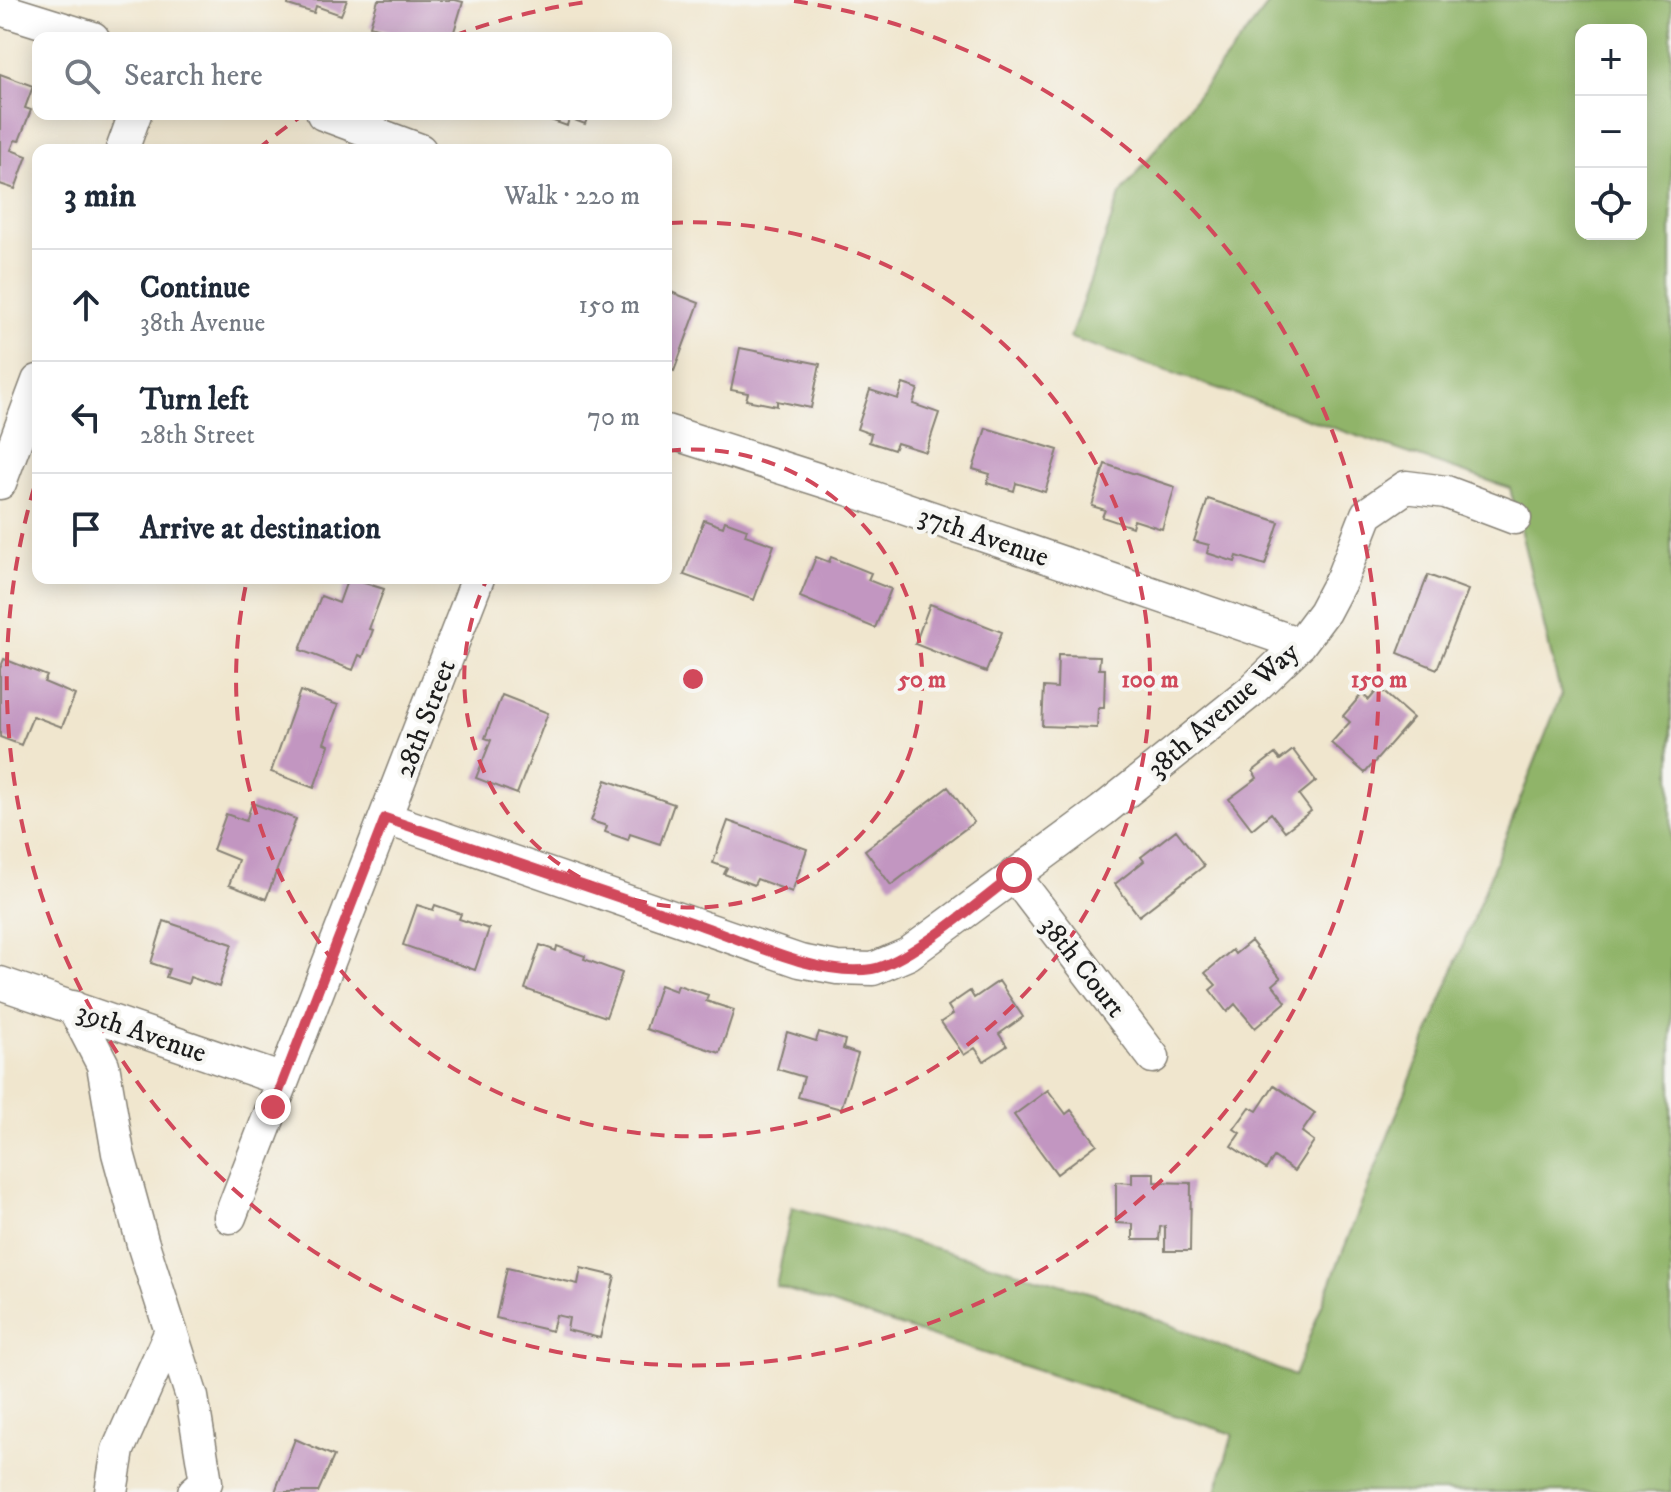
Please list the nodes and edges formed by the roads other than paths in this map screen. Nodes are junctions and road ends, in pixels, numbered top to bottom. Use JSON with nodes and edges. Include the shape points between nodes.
{"nodes":[{"id":1,"x":0,"y":9,"type":"edge"},
{"id":2,"x":74,"y":32,"type":"edge"},
{"id":3,"x":133,"y":120,"type":"edge"},
{"id":4,"x":339,"y":120,"type":"edge"},
{"id":5,"x":124,"y":144,"type":"edge"},
{"id":6,"x":404,"y":144,"type":"edge"},
{"id":7,"x":32,"y":397,"type":"edge"},
{"id":8,"x":672,"y":433,"type":"edge"},
{"id":9,"x":0,"y":483,"type":"edge"},
{"id":10,"x":1515,"y":518,"type":"dead end"},
{"id":11,"x":476,"y":584,"type":"edge"},
{"id":12,"x":1300,"y":644,"type":"junction"},
{"id":13,"x":385,"y":818,"type":"junction"},
{"id":14,"x":1014,"y":875,"type":"junction"},
{"id":15,"x":0,"y":983,"type":"edge"},
{"id":16,"x":73,"y":1007,"type":"junction"},
{"id":17,"x":1153,"y":1057,"type":"dead end"},
{"id":18,"x":283,"y":1080,"type":"junction"},
{"id":19,"x":230,"y":1217,"type":"dead end"},
{"id":20,"x":171,"y":1331,"type":"junction"},
{"id":21,"x":111,"y":1492,"type":"edge"},
{"id":22,"x":194,"y":1492,"type":"edge"}],
"edges":[{"from":1,"to":2,"type":"street"},
{"from":3,"to":5,"type":"street"},
{"from":4,"to":6,"type":"street"},
{"from":7,"to":9,"type":"street"},
{"from":8,"to":12,"type":"street","name":"37th Avenue"},
{"from":10,"to":12,"type":"street","name":"38th Avenue Way","via":[[1446,492],[1406,487],[1367,514],[1342,578]]},
{"from":11,"to":13,"type":"street","name":"28th Street"},
{"from":12,"to":14,"type":"street","name":"38th Avenue Way","via":[[1190,742]]},
{"from":13,"to":14,"type":"street","name":"38th Avenue Way","via":[[776,953],[837,968],[873,969],[908,954]]},
{"from":13,"to":18,"type":"street","name":"28th Street"},
{"from":14,"to":17,"type":"street","name":"38th Court"},
{"from":15,"to":16,"type":"street","name":"39th Avenue"},
{"from":16,"to":18,"type":"street","name":"39th Avenue"},
{"from":16,"to":20,"type":"street","via":[[103,1065],[118,1153]]},
{"from":18,"to":19,"type":"street","name":"28th Street"},
{"from":20,"to":21,"type":"street","via":[[118,1450]]},
{"from":20,"to":22,"type":"street","via":[[192,1397],[206,1482]]}]}
